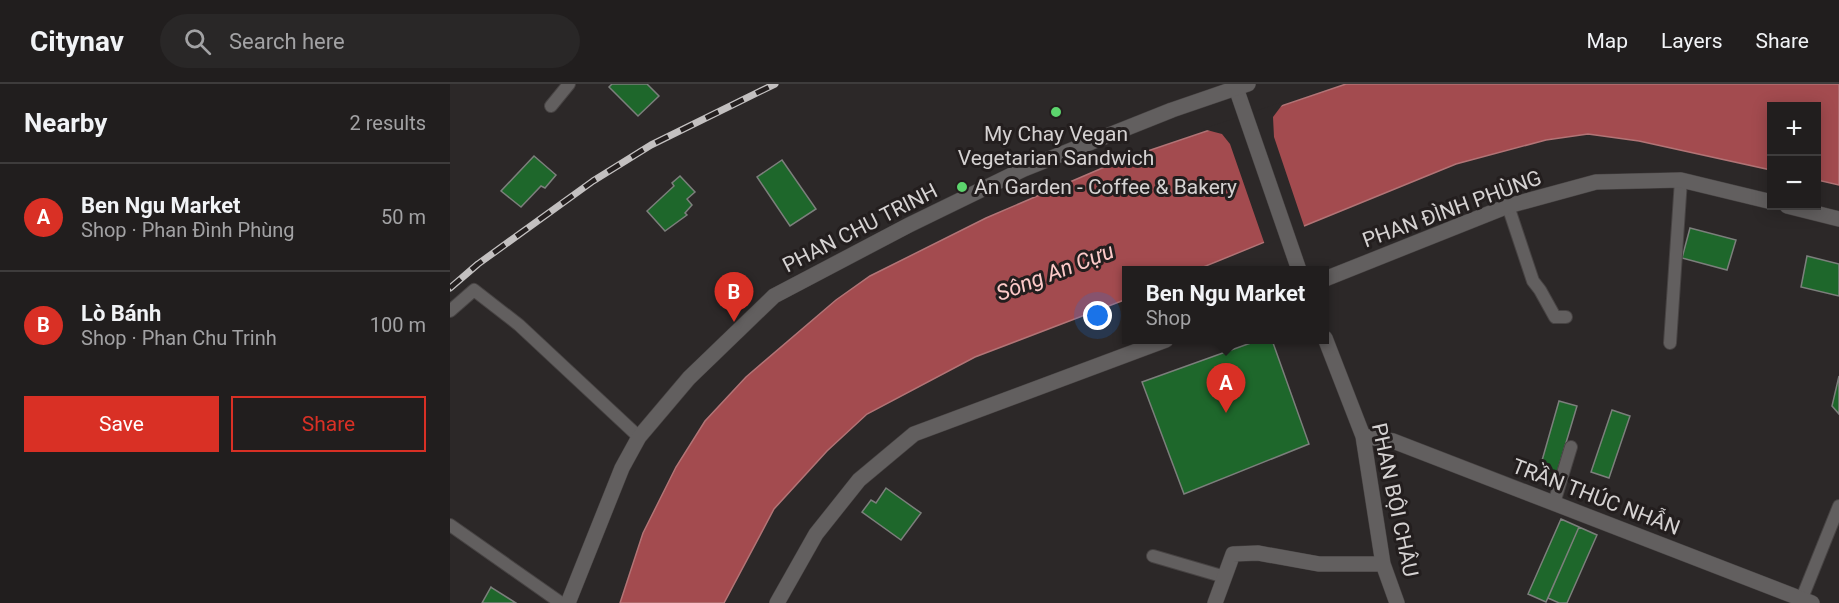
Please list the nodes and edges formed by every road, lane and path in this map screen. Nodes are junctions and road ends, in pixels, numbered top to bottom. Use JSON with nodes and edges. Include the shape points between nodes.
{"nodes":[{"id":1,"x":569,"y":84,"type":"edge"},
{"id":2,"x":1239,"y":85,"type":"edge"},
{"id":3,"x":551,"y":106,"type":"dead end"},
{"id":4,"x":1681,"y":180,"type":"junction"},
{"id":5,"x":1767,"y":200,"type":"edge"},
{"id":6,"x":1508,"y":206,"type":"junction"},
{"id":7,"x":1803,"y":210,"type":"edge"},
{"id":8,"x":1839,"y":219,"type":"edge"},
{"id":9,"x":1297,"y":266,"type":"edge"},
{"id":10,"x":1329,"y":277,"type":"edge"},
{"id":11,"x":450,"y":311,"type":"edge"},
{"id":12,"x":1566,"y":317,"type":"dead end"},
{"id":13,"x":1670,"y":343,"type":"dead end"},
{"id":14,"x":1153,"y":344,"type":"edge"},
{"id":15,"x":1327,"y":344,"type":"edge"},
{"id":16,"x":1363,"y":436,"type":"junction"},
{"id":17,"x":639,"y":437,"type":"junction"},
{"id":18,"x":1571,"y":447,"type":"dead end"},
{"id":19,"x":1554,"y":503,"type":"junction"},
{"id":20,"x":1839,"y":506,"type":"edge"},
{"id":21,"x":450,"y":525,"type":"edge"},
{"id":22,"x":1153,"y":556,"type":"dead end"},
{"id":23,"x":1383,"y":564,"type":"junction"},
{"id":24,"x":1225,"y":577,"type":"junction"},
{"id":25,"x":1805,"y":602,"type":"edge"},
{"id":26,"x":561,"y":603,"type":"edge"},
{"id":27,"x":568,"y":603,"type":"edge"},
{"id":28,"x":777,"y":603,"type":"edge"},
{"id":29,"x":1215,"y":603,"type":"edge"},
{"id":30,"x":1397,"y":603,"type":"edge"}],
"edges":[{"from":1,"to":3,"type":"lane"},
{"from":2,"to":9,"type":"street","via":[[1243,111]]},
{"from":2,"to":17,"type":"street","name":"PHAN CHU TRINH","via":[[1024,169],[774,296],[689,378]]},
{"from":4,"to":5,"type":"street","name":"PHAN ĐÌNH PHÙNG"},
{"from":4,"to":6,"type":"street","name":"PHAN ĐÌNH PHÙNG","via":[[1596,182]]},
{"from":4,"to":13,"type":"lane"},
{"from":6,"to":10,"type":"street","name":"PHAN ĐÌNH PHÙNG"},
{"from":6,"to":12,"type":"lane","via":[[1533,281],[1555,317]]},
{"from":7,"to":8,"type":"street"},
{"from":11,"to":17,"type":"lane","via":[[474,290],[519,325]]},
{"from":14,"to":28,"type":"street","via":[[914,434],[852,489],[816,534]]},
{"from":15,"to":16,"type":"street","name":"PHAN BỘI CHÂU"},
{"from":16,"to":19,"type":"street","name":"TRẦN THÚC NHẪN","via":[[1393,441]]},
{"from":16,"to":23,"type":"street","name":"PHAN BỘI CHÂU"},
{"from":17,"to":27,"type":"street","name":"PHAN CHU TRINH","via":[[622,468]]},
{"from":18,"to":19,"type":"lane"},
{"from":19,"to":25,"type":"street","name":"TRẦN THÚC NHẪN"},
{"from":20,"to":25,"type":"lane"},
{"from":21,"to":26,"type":"lane"},
{"from":22,"to":24,"type":"lane"},
{"from":23,"to":24,"type":"street","via":[[1318,564],[1258,553],[1233,555]]},
{"from":23,"to":30,"type":"street","name":"PHAN BỘI CHÂU"},
{"from":24,"to":29,"type":"street"}]}
